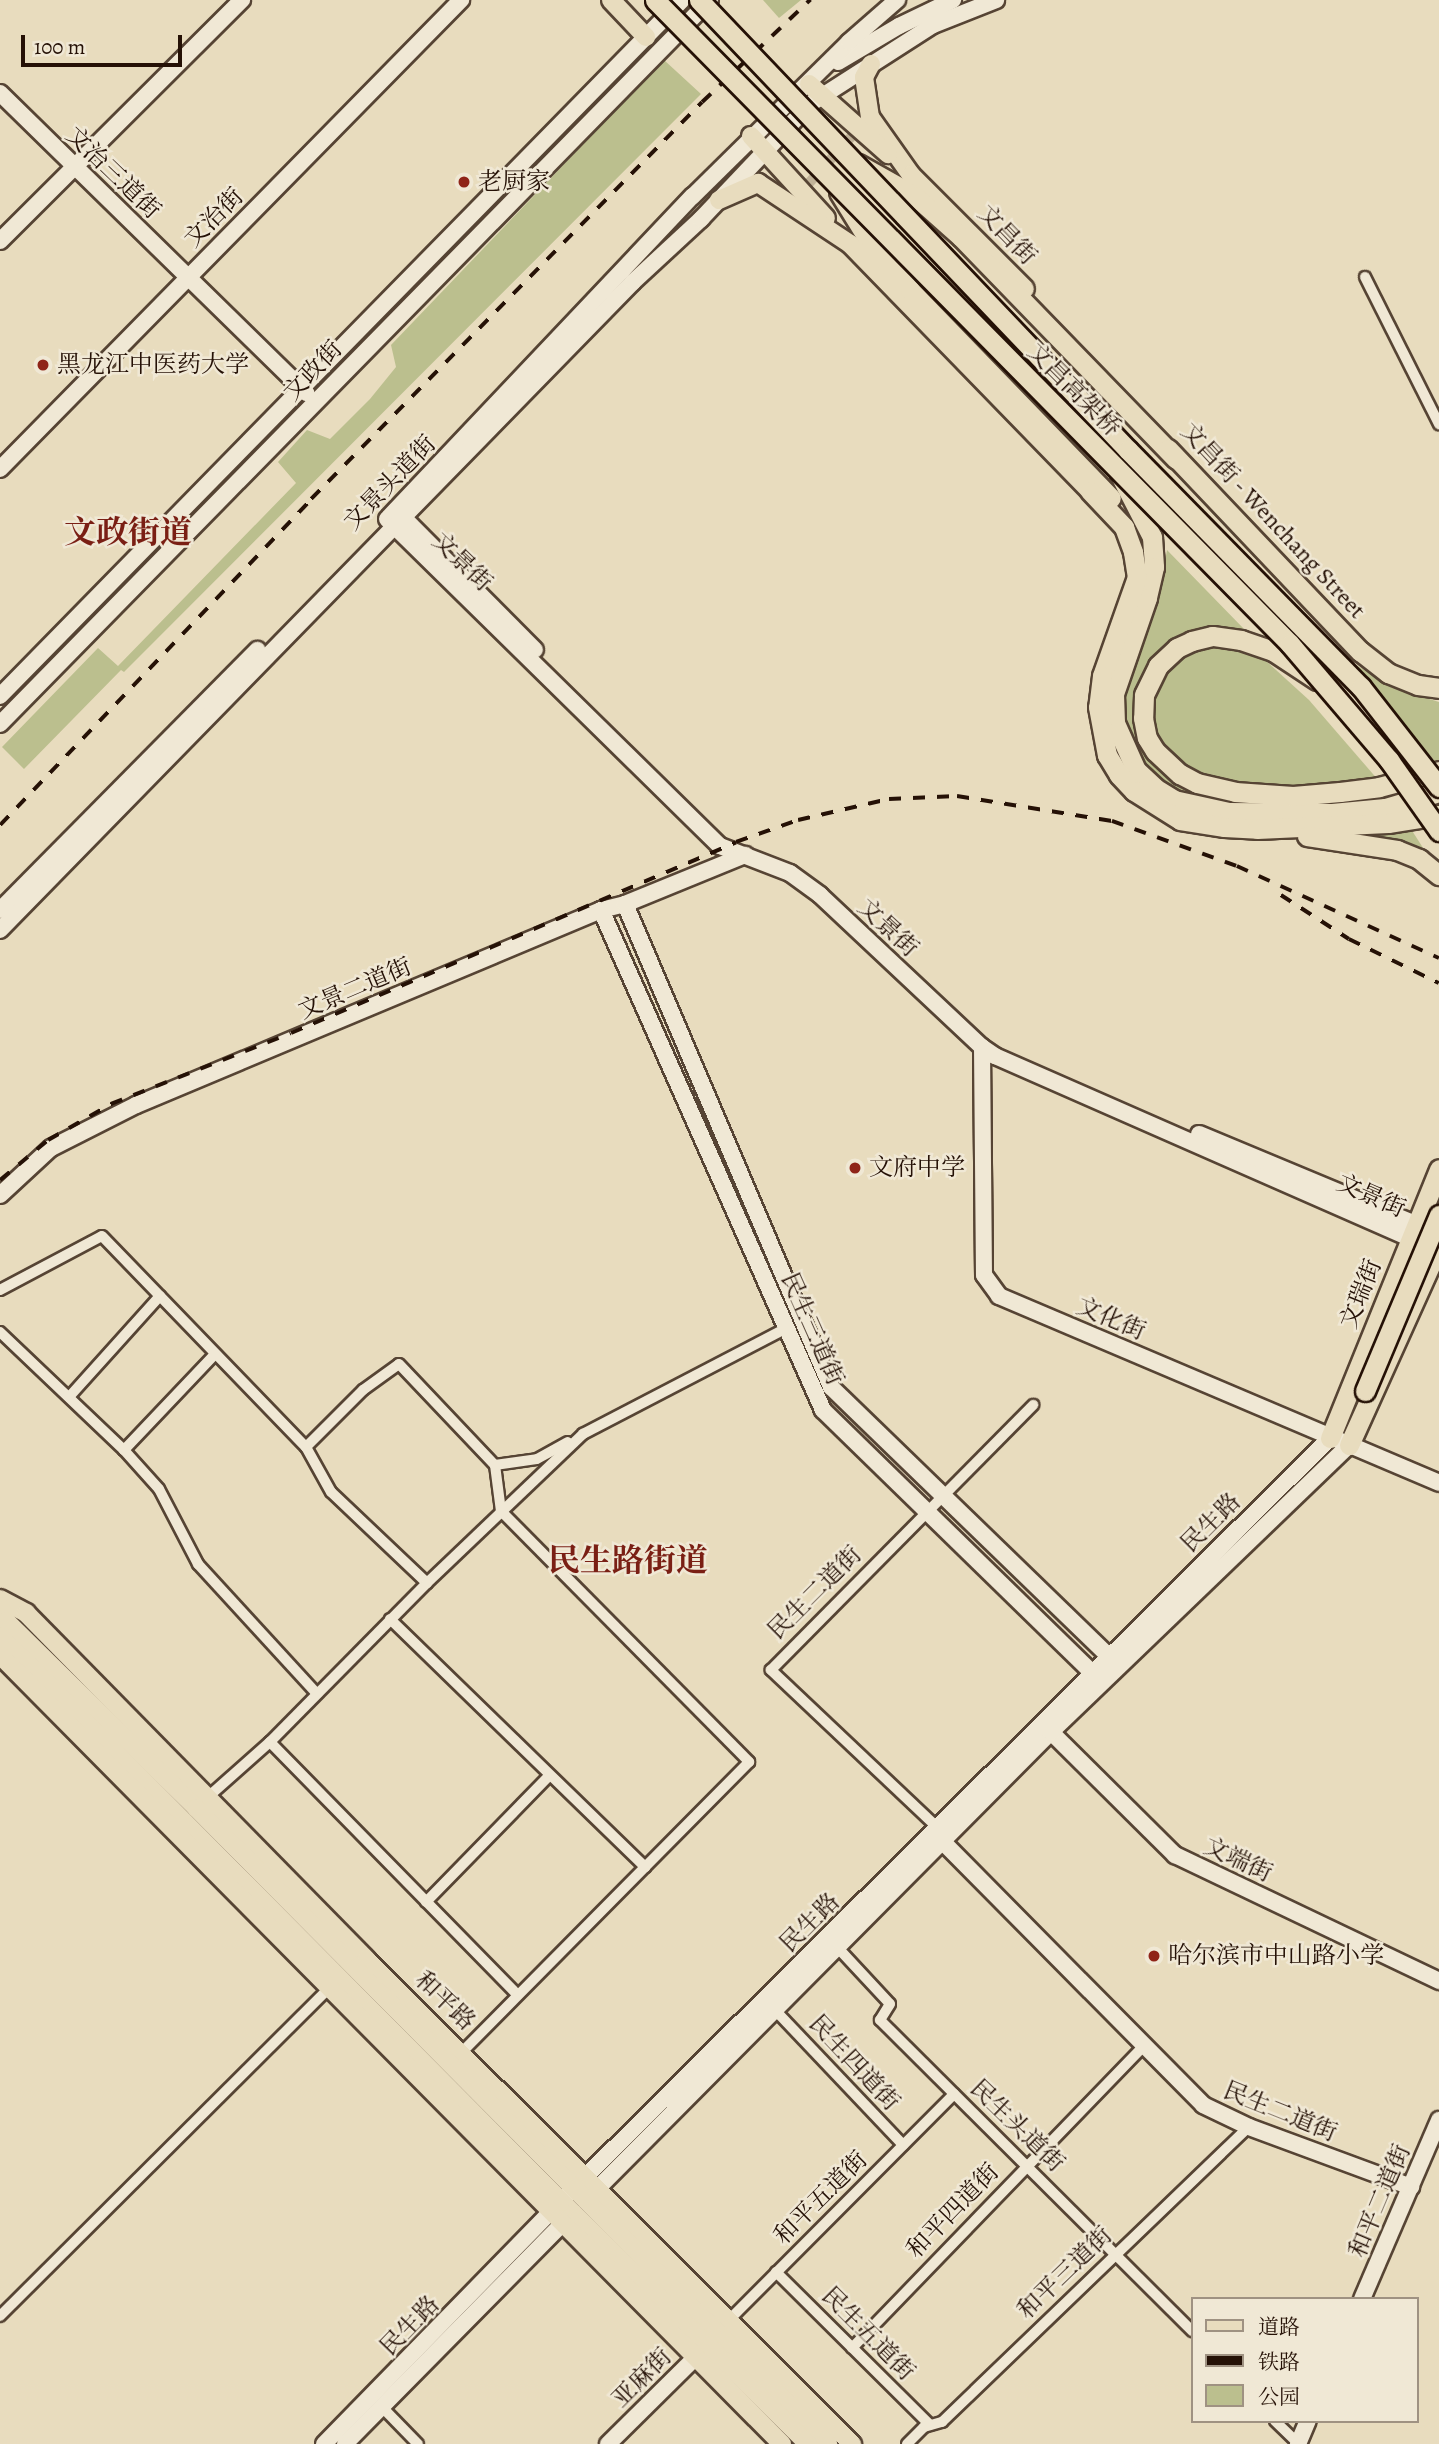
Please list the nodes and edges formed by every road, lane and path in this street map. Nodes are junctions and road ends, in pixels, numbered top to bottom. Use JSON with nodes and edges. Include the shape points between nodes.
{"nodes":[{"id":1,"x":242,"y":0,"type":"edge"},
{"id":2,"x":461,"y":0,"type":"edge"},
{"id":3,"x":611,"y":0,"type":"edge"},
{"id":4,"x":655,"y":0,"type":"edge"},
{"id":5,"x":682,"y":0,"type":"edge"},
{"id":6,"x":699,"y":0,"type":"edge"},
{"id":7,"x":710,"y":0,"type":"edge"},
{"id":8,"x":897,"y":0,"type":"edge"},
{"id":9,"x":953,"y":0,"type":"edge"},
{"id":10,"x":996,"y":0,"type":"edge"},
{"id":11,"x":652,"y":43,"type":"junction"},
{"id":12,"x":871,"y":64,"type":"junction"},
{"id":13,"x":815,"y":90,"type":"junction"},
{"id":14,"x":0,"y":93,"type":"edge"},
{"id":15,"x":751,"y":136,"type":"junction"},
{"id":16,"x":765,"y":151,"type":"junction"},
{"id":17,"x":851,"y":160,"type":"junction"},
{"id":18,"x":72,"y":166,"type":"junction"},
{"id":19,"x":911,"y":175,"type":"junction"},
{"id":20,"x":831,"y":179,"type":"junction"},
{"id":21,"x":719,"y":200,"type":"junction"},
{"id":22,"x":0,"y":241,"type":"edge"},
{"id":23,"x":850,"y":244,"type":"junction"},
{"id":24,"x":187,"y":277,"type":"junction"},
{"id":25,"x":1364,"y":277,"type":"dead end"},
{"id":26,"x":300,"y":387,"type":"junction"},
{"id":27,"x":315,"y":402,"type":"junction"},
{"id":28,"x":1439,"y":424,"type":"edge"},
{"id":29,"x":1150,"y":427,"type":"junction"},
{"id":30,"x":1176,"y":459,"type":"joint"},
{"id":31,"x":0,"y":468,"type":"edge"},
{"id":32,"x":1116,"y":468,"type":"junction"},
{"id":33,"x":1097,"y":490,"type":"junction"},
{"id":34,"x":396,"y":519,"type":"junction"},
{"id":35,"x":1320,"y":682,"type":"junction"},
{"id":36,"x":1439,"y":688,"type":"edge"},
{"id":37,"x":0,"y":696,"type":"edge"},
{"id":38,"x":0,"y":724,"type":"edge"},
{"id":39,"x":1439,"y":772,"type":"edge"},
{"id":40,"x":1439,"y":789,"type":"edge"},
{"id":41,"x":1439,"y":815,"type":"edge"},
{"id":42,"x":1257,"y":830,"type":"junction"},
{"id":43,"x":1439,"y":831,"type":"edge"},
{"id":44,"x":745,"y":855,"type":"junction"},
{"id":45,"x":1439,"y":875,"type":"edge"},
{"id":46,"x":625,"y":904,"type":"junction"},
{"id":47,"x":0,"y":910,"type":"edge"},
{"id":48,"x":601,"y":910,"type":"junction"},
{"id":49,"x":0,"y":930,"type":"edge"},
{"id":50,"x":982,"y":1047,"type":"junction"},
{"id":51,"x":1439,"y":1169,"type":"edge"},
{"id":52,"x":0,"y":1195,"type":"edge"},
{"id":53,"x":1439,"y":1214,"type":"edge"},
{"id":54,"x":1413,"y":1231,"type":"junction"},
{"id":55,"x":1439,"y":1245,"type":"edge"},
{"id":56,"x":0,"y":1290,"type":"edge"},
{"id":57,"x":160,"y":1296,"type":"junction"},
{"id":58,"x":788,"y":1328,"type":"junction"},
{"id":59,"x":0,"y":1332,"type":"edge"},
{"id":60,"x":215,"y":1354,"type":"junction"},
{"id":61,"x":69,"y":1397,"type":"junction"},
{"id":62,"x":1033,"y":1405,"type":"dead end"},
{"id":63,"x":583,"y":1434,"type":"junction"},
{"id":64,"x":1330,"y":1438,"type":"junction"},
{"id":65,"x":1349,"y":1445,"type":"junction"},
{"id":66,"x":306,"y":1447,"type":"junction"},
{"id":67,"x":124,"y":1450,"type":"junction"},
{"id":68,"x":495,"y":1465,"type":"junction"},
{"id":69,"x":1439,"y":1483,"type":"edge"},
{"id":70,"x":943,"y":1496,"type":"junction"},
{"id":71,"x":928,"y":1510,"type":"junction"},
{"id":72,"x":501,"y":1511,"type":"junction"},
{"id":73,"x":427,"y":1583,"type":"junction"},
{"id":74,"x":0,"y":1599,"type":"edge"},
{"id":75,"x":0,"y":1606,"type":"edge"},
{"id":76,"x":390,"y":1619,"type":"junction"},
{"id":77,"x":0,"y":1636,"type":"edge"},
{"id":78,"x":0,"y":1655,"type":"edge"},
{"id":79,"x":1114,"y":1661,"type":"junction"},
{"id":80,"x":1097,"y":1678,"type":"junction"},
{"id":81,"x":317,"y":1694,"type":"junction"},
{"id":82,"x":1051,"y":1732,"type":"junction"},
{"id":83,"x":270,"y":1742,"type":"junction"},
{"id":84,"x":550,"y":1775,"type":"junction"},
{"id":85,"x":208,"y":1797,"type":"junction"},
{"id":86,"x":943,"y":1836,"type":"junction"},
{"id":87,"x":645,"y":1867,"type":"junction"},
{"id":88,"x":426,"y":1902,"type":"junction"},
{"id":89,"x":320,"y":1945,"type":"junction"},
{"id":90,"x":838,"y":1948,"type":"junction"},
{"id":91,"x":366,"y":1959,"type":"junction"},
{"id":92,"x":1439,"y":1980,"type":"edge"},
{"id":93,"x":330,"y":1988,"type":"junction"},
{"id":94,"x":518,"y":1995,"type":"junction"},
{"id":95,"x":373,"y":1998,"type":"junction"},
{"id":96,"x":775,"y":2010,"type":"junction"},
{"id":97,"x":1145,"y":2045,"type":"junction"},
{"id":98,"x":462,"y":2052,"type":"junction"},
{"id":99,"x":954,"y":2094,"type":"junction"},
{"id":100,"x":1439,"y":2120,"type":"edge"},
{"id":101,"x":1249,"y":2127,"type":"junction"},
{"id":102,"x":903,"y":2145,"type":"junction"},
{"id":103,"x":1026,"y":2165,"type":"junction"},
{"id":104,"x":1411,"y":2187,"type":"junction"},
{"id":105,"x":574,"y":2201,"type":"junction"},
{"id":106,"x":1116,"y":2253,"type":"junction"},
{"id":107,"x":776,"y":2272,"type":"junction"},
{"id":108,"x":1363,"y":2297,"type":"edge"},
{"id":109,"x":0,"y":2316,"type":"edge"},
{"id":110,"x":1190,"y":2329,"type":"edge"},
{"id":111,"x":713,"y":2339,"type":"junction"},
{"id":112,"x":852,"y":2348,"type":"junction"},
{"id":113,"x":383,"y":2408,"type":"junction"},
{"id":114,"x":1277,"y":2423,"type":"edge"},
{"id":115,"x":1307,"y":2423,"type":"edge"},
{"id":116,"x":930,"y":2425,"type":"junction"},
{"id":117,"x":1298,"y":2443,"type":"edge"},
{"id":118,"x":324,"y":2444,"type":"edge"},
{"id":119,"x":345,"y":2444,"type":"edge"},
{"id":120,"x":418,"y":2444,"type":"edge"},
{"id":121,"x":608,"y":2444,"type":"edge"},
{"id":122,"x":782,"y":2444,"type":"edge"},
{"id":123,"x":808,"y":2444,"type":"edge"},
{"id":124,"x":828,"y":2444,"type":"edge"},
{"id":125,"x":852,"y":2444,"type":"edge"},
{"id":126,"x":908,"y":2444,"type":"edge"}],
"edges":[{"from":1,"to":18,"type":"main road"},
{"from":2,"to":24,"type":"main road","name":"文治街"},
{"from":3,"to":11,"type":"main road"},
{"from":4,"to":20,"type":"highway","name":"文昌高架桥","bridge":true},
{"from":5,"to":11,"type":"main road"},
{"from":6,"to":17,"type":"highway","name":"文昌高架桥","bridge":true},
{"from":7,"to":11,"type":"main road"},
{"from":8,"to":13,"type":"main road","name":"文景头道街","via":[[849,42]]},
{"from":9,"to":13,"type":"main road","name":"文景头道街","via":[[842,59]]},
{"from":10,"to":12,"type":"main road","name":"文景头道街","via":[[933,25]]},
{"from":11,"to":26,"type":"main road","name":"文政街"},
{"from":11,"to":27,"type":"main road","name":"文政街"},
{"from":12,"to":13,"type":"main road","name":"文景头道街"},
{"from":12,"to":19,"type":"main road","name":"文昌街","via":[[864,77],[870,117]]},
{"from":13,"to":15,"type":"main road","name":"文景头道街"},
{"from":13,"to":16,"type":"main road","name":"文景头道街","via":[[810,104]]},
{"from":13,"to":19,"type":"main road"},
{"from":14,"to":18,"type":"main road","name":"文治三道街"},
{"from":15,"to":16,"type":"main road"},
{"from":15,"to":34,"type":"main road","name":"文景头道街"},
{"from":16,"to":21,"type":"main road","name":"文景头道街"},
{"from":16,"to":23,"type":"main road"},
{"from":17,"to":29,"type":"highway","bridge":true,"via":[[915,196],[961,237]]},
{"from":17,"to":40,"type":"highway","name":"文昌高架桥","bridge":true,"via":[[1362,687]]},
{"from":18,"to":22,"type":"main road"},
{"from":18,"to":24,"type":"main road","name":"文治三道街"},
{"from":19,"to":29,"type":"main road","name":"文昌街"},
{"from":20,"to":32,"type":"highway","name":"文昌高架桥","bridge":true},
{"from":20,"to":33,"type":"highway","bridge":true,"via":[[871,244],[910,290]]},
{"from":21,"to":23,"type":"main road","via":[[758,183]]},
{"from":21,"to":34,"type":"main road","name":"文景头道街"},
{"from":23,"to":33,"type":"main road"},
{"from":24,"to":26,"type":"main road","name":"文治三道街"},
{"from":24,"to":31,"type":"main road","name":"文治街"},
{"from":25,"to":28,"type":"street"},
{"from":26,"to":27,"type":"main road","name":"文治三道街"},
{"from":26,"to":37,"type":"main road","name":"文政街"},
{"from":27,"to":38,"type":"main road","name":"文政街"},
{"from":29,"to":30,"type":"highway","name":"文昌街"},
{"from":30,"to":36,"type":"highway","name":"文昌街 - Wenchang Street","via":[[1360,651],[1388,673]]},
{"from":32,"to":35,"type":"highway","name":"文昌高架桥","bridge":true,"via":[[1290,644]]},
{"from":32,"to":40,"type":"highway","via":[[1152,537],[1154,566],[1114,694],[1115,723],[1136,770],[1174,800],[1229,812],[1385,808]]},
{"from":33,"to":42,"type":"highway","via":[[1130,523],[1141,550],[1137,577],[1101,676],[1098,707],[1107,755],[1134,791],[1180,820]]},
{"from":34,"to":44,"type":"main road","name":"文景街","via":[[720,846]]},
{"from":34,"to":47,"type":"main road","name":"文景头道街"},
{"from":34,"to":49,"type":"main road","name":"文景头道街"},
{"from":34,"to":54,"type":"main road","name":"文景街","via":[[728,839],[797,866],[826,887],[995,1045]]},
{"from":35,"to":39,"type":"highway","via":[[1273,651],[1241,640],[1212,636],[1192,641],[1158,666],[1144,695],[1147,738],[1180,774],[1235,792],[1293,796],[1340,792]]},
{"from":35,"to":43,"type":"highway","name":"文昌高架桥","bridge":true,"via":[[1390,760]]},
{"from":41,"to":42,"type":"highway","via":[[1388,823]]},
{"from":42,"to":45,"type":"highway","via":[[1397,850],[1419,859]]},
{"from":44,"to":46,"type":"main road","name":"文景二道街"},
{"from":44,"to":50,"type":"main road","name":"文景街","via":[[790,873],[820,895]]},
{"from":46,"to":48,"type":"main road","name":"文景二道街"},
{"from":46,"to":70,"type":"main road","name":"民生三道街","via":[[831,1387]]},
{"from":48,"to":52,"type":"main road","name":"文景二道街","via":[[136,1105],[51,1149]]},
{"from":48,"to":58,"type":"main road","name":"民生三道街"},
{"from":50,"to":54,"type":"main road","name":"文景街"},
{"from":50,"to":64,"type":"main road","name":"文化街","via":[[984,1275],[992,1289],[999,1296]]},
{"from":51,"to":54,"type":"highway","name":"文瑞街"},
{"from":53,"to":64,"type":"highway","bridge":true,"via":[[1366,1391],[1350,1420]]},
{"from":54,"to":55,"type":"main road","name":"文景街"},
{"from":54,"to":64,"type":"highway","name":"文瑞街"},
{"from":55,"to":65,"type":"highway","name":"文瑞街"},
{"from":56,"to":57,"type":"street","via":[[102,1236]]},
{"from":57,"to":60,"type":"street"},
{"from":57,"to":61,"type":"street"},
{"from":58,"to":63,"type":"street"},
{"from":58,"to":71,"type":"main road","name":"民生三道街","via":[[823,1410]]},
{"from":59,"to":61,"type":"street"},
{"from":60,"to":66,"type":"street"},
{"from":60,"to":67,"type":"street"},
{"from":61,"to":67,"type":"street"},
{"from":62,"to":70,"type":"street","name":"民生二道街"},
{"from":63,"to":68,"type":"street","via":[[537,1459]]},
{"from":63,"to":72,"type":"street"},
{"from":64,"to":65,"type":"main road","name":"文化街"},
{"from":64,"to":79,"type":"main road","name":"民生路"},
{"from":65,"to":69,"type":"main road","name":"文化街"},
{"from":65,"to":79,"type":"main road","name":"民生路"},
{"from":66,"to":68,"type":"street","via":[[363,1390],[399,1364]]},
{"from":66,"to":73,"type":"street","via":[[331,1492]]},
{"from":67,"to":81,"type":"street","via":[[159,1489],[198,1564]]},
{"from":68,"to":72,"type":"street"},
{"from":70,"to":71,"type":"street","name":"民生二道街"},
{"from":70,"to":79,"type":"main road","name":"民生三道街"},
{"from":71,"to":80,"type":"main road","name":"民生三道街"},
{"from":71,"to":86,"type":"street","name":"民生二道街","via":[[771,1670]]},
{"from":72,"to":73,"type":"street"},
{"from":72,"to":87,"type":"street","via":[[750,1762]]},
{"from":73,"to":76,"type":"street"},
{"from":74,"to":85,"type":"main road","name":"和平路","via":[[26,1614]]},
{"from":75,"to":89,"type":"main road","name":"和平路","via":[[6,1621]]},
{"from":76,"to":81,"type":"street"},
{"from":76,"to":84,"type":"street"},
{"from":77,"to":89,"type":"main road","name":"和平路"},
{"from":78,"to":93,"type":"main road","name":"和平路"},
{"from":79,"to":80,"type":"main road","name":"民生路"},
{"from":80,"to":82,"type":"main road","name":"民生路"},
{"from":80,"to":86,"type":"main road","name":"民生路"},
{"from":81,"to":83,"type":"street"},
{"from":82,"to":86,"type":"main road","name":"民生路"},
{"from":82,"to":92,"type":"main road","name":"文端街","via":[[1175,1855]]},
{"from":83,"to":85,"type":"street"},
{"from":83,"to":88,"type":"street"},
{"from":84,"to":87,"type":"street"},
{"from":84,"to":88,"type":"street"},
{"from":85,"to":91,"type":"main road","name":"和平路"},
{"from":86,"to":90,"type":"main road","name":"民生路"},
{"from":86,"to":97,"type":"main road","name":"民生二道街"},
{"from":86,"to":105,"type":"main road","name":"民生路"},
{"from":87,"to":94,"type":"street"},
{"from":88,"to":94,"type":"street"},
{"from":89,"to":91,"type":"main road"},
{"from":89,"to":93,"type":"main road"},
{"from":89,"to":95,"type":"main road","name":"和平路"},
{"from":90,"to":96,"type":"main road","name":"民生路"},
{"from":90,"to":99,"type":"street","name":"民生头道街","via":[[890,2004],[880,2020]]},
{"from":91,"to":95,"type":"main road"},
{"from":91,"to":98,"type":"main road","name":"和平路"},
{"from":93,"to":95,"type":"main road"},
{"from":93,"to":105,"type":"main road","name":"和平路"},
{"from":93,"to":109,"type":"street"},
{"from":94,"to":98,"type":"street"},
{"from":95,"to":105,"type":"main road","name":"和平路"},
{"from":96,"to":102,"type":"street","name":"民生四道街"},
{"from":96,"to":105,"type":"main road","name":"民生路"},
{"from":97,"to":101,"type":"main road","name":"民生二道街","via":[[1203,2105]]},
{"from":97,"to":103,"type":"street","name":"和平四道街"},
{"from":98,"to":105,"type":"main road","name":"和平路"},
{"from":99,"to":102,"type":"street","name":"和平五道街"},
{"from":99,"to":103,"type":"street","name":"民生头道街"},
{"from":100,"to":104,"type":"main road","name":"和平二道街"},
{"from":101,"to":104,"type":"main road","name":"民生二道街"},
{"from":101,"to":106,"type":"street","name":"和平三道街"},
{"from":102,"to":107,"type":"street","name":"和平五道街"},
{"from":103,"to":106,"type":"street","name":"民生头道街"},
{"from":103,"to":112,"type":"street","name":"和平四道街"},
{"from":104,"to":108,"type":"main road","name":"和平二道街"},
{"from":105,"to":111,"type":"main road","name":"和平路"},
{"from":105,"to":111,"type":"main road","name":"和平路"},
{"from":105,"to":113,"type":"main road","name":"民生路"},
{"from":105,"to":118,"type":"main road","name":"民生路"},
{"from":106,"to":110,"type":"street","name":"民生头道街"},
{"from":106,"to":116,"type":"street","name":"和平三道街","via":[[942,2422]]},
{"from":107,"to":111,"type":"street","name":"和平五道街"},
{"from":107,"to":112,"type":"street","name":"民生五道街"},
{"from":111,"to":121,"type":"main road","name":"亚麻街"},
{"from":111,"to":122,"type":"main road","name":"和平路"},
{"from":111,"to":123,"type":"main road","name":"和平路"},
{"from":111,"to":124,"type":"main road","name":"和平路"},
{"from":111,"to":125,"type":"main road","name":"和平路"},
{"from":112,"to":116,"type":"street","name":"民生五道街"},
{"from":113,"to":119,"type":"main road","name":"民生路"},
{"from":113,"to":120,"type":"street"},
{"from":114,"to":117,"type":"street"},
{"from":115,"to":117,"type":"main road"},
{"from":116,"to":126,"type":"street","name":"和平三道街"}]}
